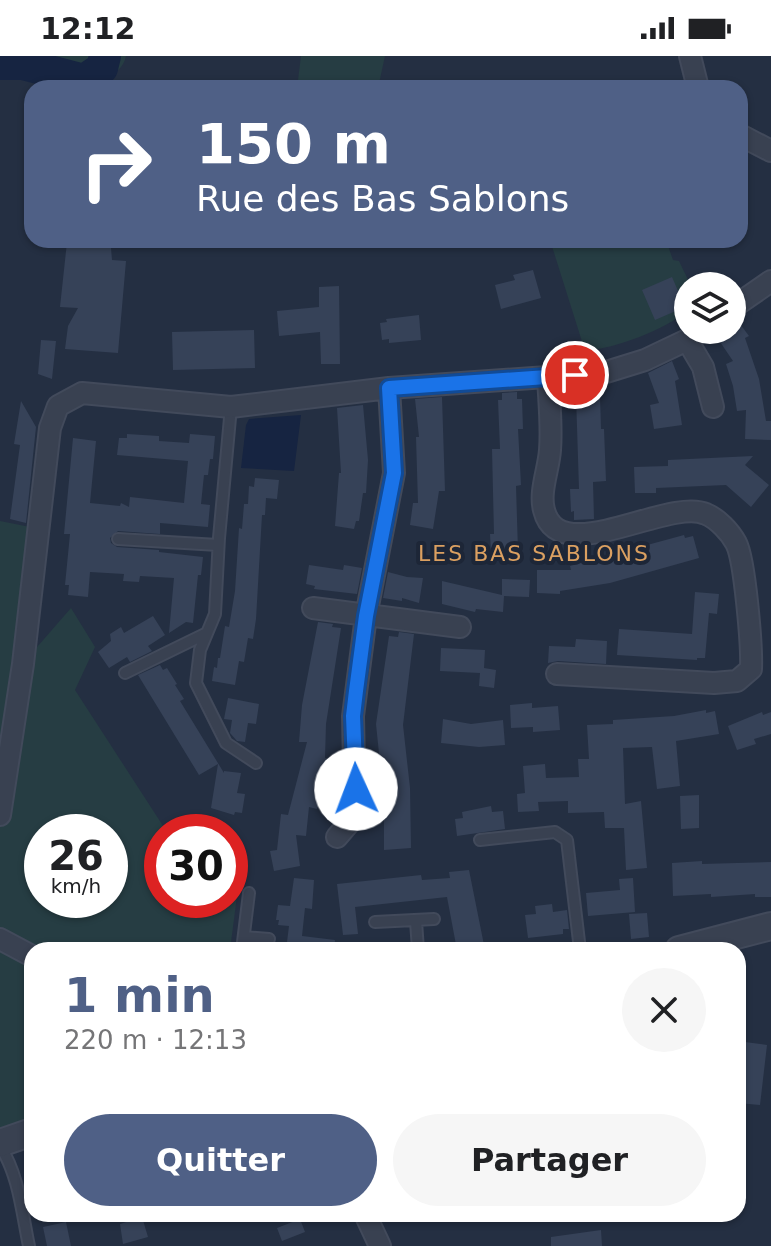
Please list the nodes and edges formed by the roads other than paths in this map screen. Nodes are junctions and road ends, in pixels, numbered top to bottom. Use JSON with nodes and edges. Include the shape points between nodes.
{"nodes":[{"id":1,"x":690,"y":56,"type":"edge"},
{"id":2,"x":696,"y":80,"type":"edge"},
{"id":3,"x":748,"y":139,"type":"edge"},
{"id":4,"x":771,"y":151,"type":"edge"},
{"id":5,"x":771,"y":281,"type":"edge"},
{"id":6,"x":746,"y":298,"type":"edge"},
{"id":7,"x":677,"y":344,"type":"edge"},
{"id":8,"x":697,"y":344,"type":"edge"},
{"id":9,"x":548,"y":376,"type":"junction"},
{"id":10,"x":389,"y":388,"type":"junction"},
{"id":11,"x":231,"y":407,"type":"junction"},
{"id":12,"x":713,"y":407,"type":"dead end"},
{"id":13,"x":118,"y":539,"type":"dead end"},
{"id":14,"x":218,"y":545,"type":"junction"},
{"id":15,"x":313,"y":608,"type":"dead end"},
{"id":16,"x":366,"y":616,"type":"junction"},
{"id":17,"x":460,"y":627,"type":"dead end"},
{"id":18,"x":207,"y":633,"type":"junction"},
{"id":19,"x":125,"y":673,"type":"dead end"},
{"id":20,"x":557,"y":674,"type":"dead end"},
{"id":21,"x":256,"y":763,"type":"dead end"},
{"id":22,"x":0,"y":815,"type":"edge"},
{"id":23,"x":337,"y":837,"type":"dead end"},
{"id":24,"x":480,"y":840,"type":"dead end"},
{"id":25,"x":249,"y":893,"type":"dead end"},
{"id":26,"x":434,"y":919,"type":"dead end"},
{"id":27,"x":416,"y":921,"type":"junction"},
{"id":28,"x":375,"y":922,"type":"dead end"},
{"id":29,"x":771,"y":926,"type":"edge"},
{"id":30,"x":244,"y":937,"type":"junction"},
{"id":31,"x":0,"y":939,"type":"edge"},
{"id":32,"x":269,"y":939,"type":"dead end"},
{"id":33,"x":243,"y":942,"type":"edge"},
{"id":34,"x":417,"y":942,"type":"edge"},
{"id":35,"x":579,"y":942,"type":"edge"},
{"id":36,"x":710,"y":942,"type":"edge"},
{"id":37,"x":24,"y":952,"type":"edge"},
{"id":38,"x":24,"y":1135,"type":"edge"},
{"id":39,"x":0,"y":1144,"type":"edge"},
{"id":40,"x":24,"y":1222,"type":"edge"},
{"id":41,"x":24,"y":1222,"type":"edge"},
{"id":42,"x":369,"y":1222,"type":"edge"},
{"id":43,"x":29,"y":1246,"type":"edge"},
{"id":44,"x":380,"y":1246,"type":"edge"}],
"edges":[{"from":1,"to":2,"type":"street"},
{"from":3,"to":4,"type":"street"},
{"from":5,"to":6,"type":"street"},
{"from":7,"to":9,"type":"street","via":[[603,373]]},
{"from":8,"to":12,"type":"street"},
{"from":9,"to":10,"type":"street"},
{"from":9,"to":20,"type":"street","via":[[550,448],[544,510],[550,521],[578,537],[684,511],[705,513],[738,546],[752,644],[751,669],[737,681]]},
{"from":10,"to":11,"type":"street"},
{"from":10,"to":16,"type":"street","via":[[394,473]]},
{"from":11,"to":14,"type":"lane"},
{"from":11,"to":22,"type":"street","via":[[82,393],[58,406],[50,428]]},
{"from":13,"to":14,"type":"lane"},
{"from":14,"to":18,"type":"lane","via":[[215,614]]},
{"from":15,"to":16,"type":"street"},
{"from":16,"to":17,"type":"street"},
{"from":16,"to":23,"type":"street","via":[[353,716],[355,816]]},
{"from":18,"to":19,"type":"lane"},
{"from":18,"to":21,"type":"lane","via":[[196,683],[226,743]]},
{"from":24,"to":35,"type":"lane","via":[[555,832],[567,840]]},
{"from":25,"to":30,"type":"lane"},
{"from":26,"to":27,"type":"lane"},
{"from":27,"to":28,"type":"lane"},
{"from":27,"to":34,"type":"lane"},
{"from":29,"to":36,"type":"street"},
{"from":30,"to":32,"type":"lane"},
{"from":30,"to":33,"type":"lane"},
{"from":31,"to":37,"type":"street"},
{"from":38,"to":39,"type":"street"},
{"from":39,"to":40,"type":"lane"},
{"from":41,"to":43,"type":"lane"},
{"from":42,"to":44,"type":"street"}]}
